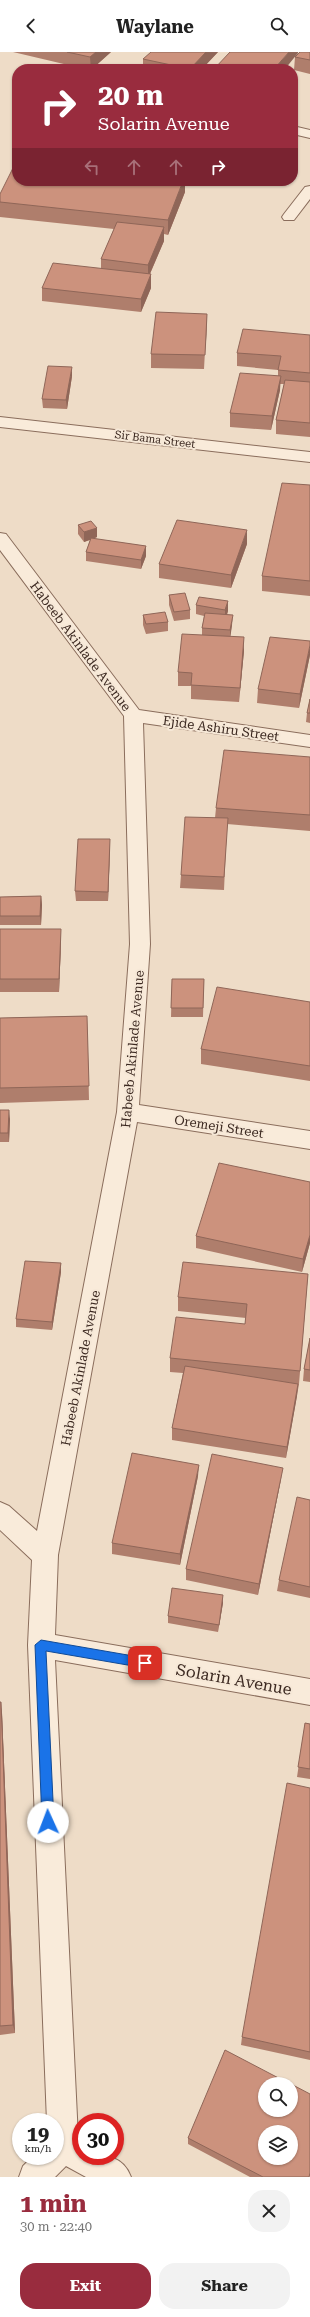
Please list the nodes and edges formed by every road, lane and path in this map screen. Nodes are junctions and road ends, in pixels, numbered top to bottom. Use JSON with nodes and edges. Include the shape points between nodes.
{"nodes":[{"id":1,"x":298,"y":131,"type":"edge"},
{"id":2,"x":310,"y":134,"type":"edge"},
{"id":3,"x":310,"y":190,"type":"edge"},
{"id":4,"x":289,"y":216,"type":"dead end"},
{"id":5,"x":0,"y":422,"type":"edge"},
{"id":6,"x":310,"y":458,"type":"edge"},
{"id":7,"x":0,"y":538,"type":"edge"},
{"id":8,"x":133,"y":715,"type":"junction"},
{"id":9,"x":310,"y":742,"type":"edge"},
{"id":10,"x":128,"y":1112,"type":"junction"},
{"id":11,"x":310,"y":1140,"type":"edge"},
{"id":12,"x":0,"y":1514,"type":"edge"},
{"id":13,"x":45,"y":1555,"type":"junction"},
{"id":14,"x":41,"y":1645,"type":"junction"},
{"id":15,"x":310,"y":1692,"type":"edge"},
{"id":16,"x":56,"y":2113,"type":"edge"},
{"id":17,"x":64,"y":2156,"type":"edge"},
{"id":18,"x":46,"y":2165,"type":"edge"},
{"id":19,"x":34,"y":2177,"type":"edge"},
{"id":20,"x":116,"y":2177,"type":"edge"}],
"edges":[{"from":1,"to":2,"type":"street"},
{"from":3,"to":4,"type":"street"},
{"from":5,"to":6,"type":"street","name":"Sir Bama Street"},
{"from":7,"to":8,"type":"street","name":"Habeeb Akinlade Avenue"},
{"from":8,"to":9,"type":"street","name":"Ejide Ashiru Street"},
{"from":8,"to":10,"type":"street","name":"Habeeb Akinlade Avenue","via":[[140,944]]},
{"from":10,"to":11,"type":"street","name":"Oremeji Street"},
{"from":10,"to":13,"type":"street","name":"Habeeb Akinlade Avenue"},
{"from":12,"to":13,"type":"street"},
{"from":13,"to":14,"type":"street","name":"Habeeb Akinlade Avenue"},
{"from":14,"to":15,"type":"street","name":"Solarin Avenue"},
{"from":14,"to":16,"type":"street","name":"Habeeb Akinlade Avenue"},
{"from":17,"to":20,"type":"street"},
{"from":18,"to":19,"type":"street"}]}
